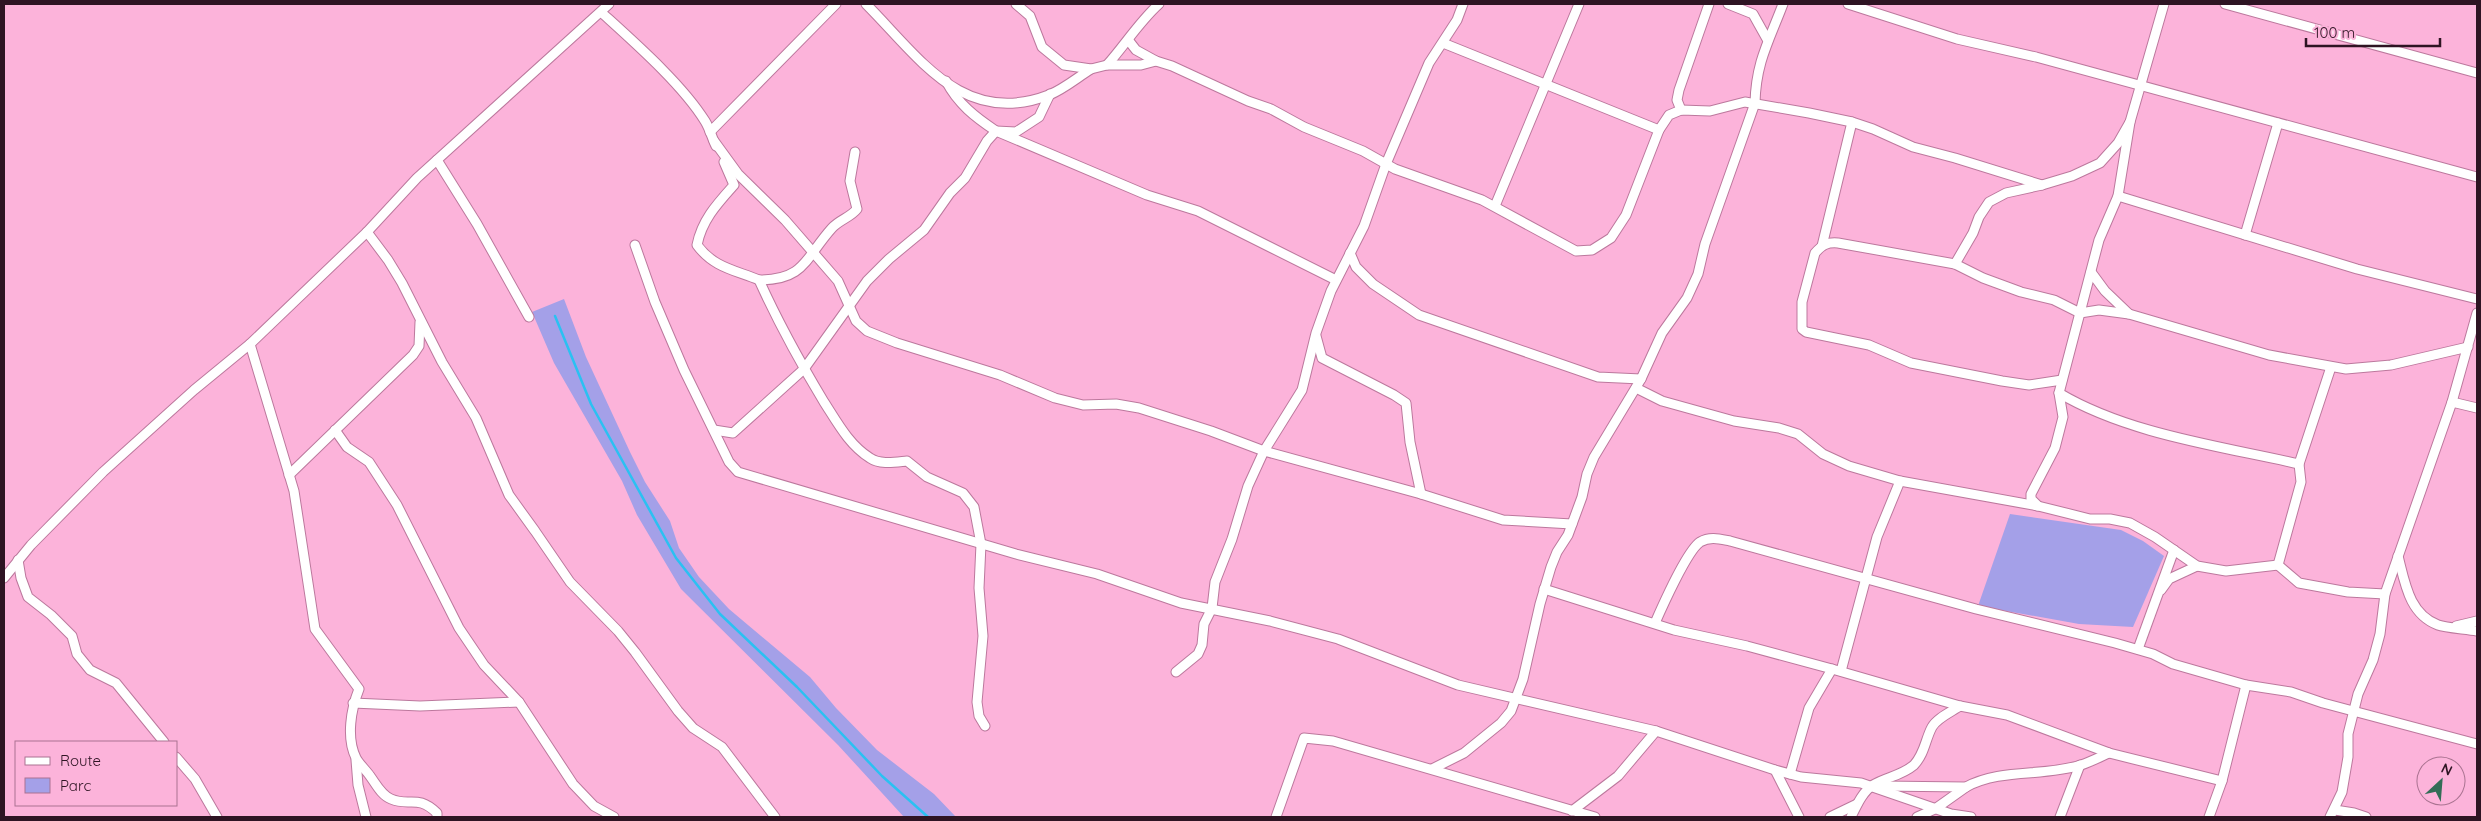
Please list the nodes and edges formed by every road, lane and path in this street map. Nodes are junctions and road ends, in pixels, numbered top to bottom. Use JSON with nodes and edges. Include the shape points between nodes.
{"nodes":[{"id":1,"x":608,"y":4,"type":"edge"},
{"id":2,"x":836,"y":4,"type":"edge"},
{"id":3,"x":866,"y":4,"type":"edge"},
{"id":4,"x":1016,"y":4,"type":"edge"},
{"id":5,"x":1157,"y":4,"type":"edge"},
{"id":6,"x":1463,"y":4,"type":"edge"},
{"id":7,"x":1579,"y":4,"type":"edge"},
{"id":8,"x":1709,"y":4,"type":"edge"},
{"id":9,"x":1728,"y":4,"type":"edge"},
{"id":10,"x":1783,"y":4,"type":"edge"},
{"id":11,"x":1848,"y":4,"type":"edge"},
{"id":12,"x":2164,"y":4,"type":"edge"},
{"id":13,"x":2225,"y":4,"type":"edge"},
{"id":14,"x":601,"y":12,"type":"junction"},
{"id":15,"x":1767,"y":39,"type":"junction"},
{"id":16,"x":1129,"y":41,"type":"junction"},
{"id":17,"x":1443,"y":42,"type":"junction"},
{"id":18,"x":1156,"y":61,"type":"junction"},
{"id":19,"x":1107,"y":65,"type":"junction"},
{"id":20,"x":1091,"y":69,"type":"junction"},
{"id":21,"x":2477,"y":73,"type":"edge"},
{"id":22,"x":946,"y":82,"type":"junction"},
{"id":23,"x":1545,"y":84,"type":"junction"},
{"id":24,"x":2140,"y":85,"type":"junction"},
{"id":25,"x":1050,"y":94,"type":"junction"},
{"id":26,"x":1755,"y":103,"type":"junction"},
{"id":27,"x":1681,"y":110,"type":"junction"},
{"id":28,"x":1852,"y":122,"type":"junction"},
{"id":29,"x":2130,"y":122,"type":"junction"},
{"id":30,"x":2278,"y":123,"type":"junction"},
{"id":31,"x":1659,"y":130,"type":"junction"},
{"id":32,"x":996,"y":131,"type":"junction"},
{"id":33,"x":710,"y":132,"type":"junction"},
{"id":34,"x":714,"y":141,"type":"junction"},
{"id":35,"x":856,"y":152,"type":"dead end"},
{"id":36,"x":437,"y":160,"type":"junction"},
{"id":37,"x":1386,"y":164,"type":"junction"},
{"id":38,"x":2477,"y":177,"type":"edge"},
{"id":39,"x":2042,"y":185,"type":"junction"},
{"id":40,"x":2118,"y":196,"type":"junction"},
{"id":41,"x":1494,"y":206,"type":"junction"},
{"id":42,"x":367,"y":232,"type":"junction"},
{"id":43,"x":2245,"y":236,"type":"junction"},
{"id":44,"x":635,"y":245,"type":"dead end"},
{"id":45,"x":1822,"y":246,"type":"junction"},
{"id":46,"x":812,"y":253,"type":"junction"},
{"id":47,"x":1350,"y":253,"type":"junction"},
{"id":48,"x":1955,"y":264,"type":"junction"},
{"id":49,"x":2091,"y":272,"type":"junction"},
{"id":50,"x":759,"y":280,"type":"junction"},
{"id":51,"x":1336,"y":280,"type":"junction"},
{"id":52,"x":2477,"y":299,"type":"edge"},
{"id":53,"x":849,"y":307,"type":"junction"},
{"id":54,"x":2080,"y":312,"type":"junction"},
{"id":55,"x":2477,"y":313,"type":"edge"},
{"id":56,"x":2130,"y":314,"type":"junction"},
{"id":57,"x":529,"y":317,"type":"dead end"},
{"id":58,"x":420,"y":322,"type":"junction"},
{"id":59,"x":1316,"y":333,"type":"junction"},
{"id":60,"x":250,"y":344,"type":"junction"},
{"id":61,"x":2468,"y":347,"type":"junction"},
{"id":62,"x":2331,"y":367,"type":"junction"},
{"id":63,"x":804,"y":370,"type":"junction"},
{"id":64,"x":1641,"y":379,"type":"junction"},
{"id":65,"x":2062,"y":380,"type":"junction"},
{"id":66,"x":1636,"y":388,"type":"junction"},
{"id":67,"x":2059,"y":393,"type":"junction"},
{"id":68,"x":2452,"y":402,"type":"junction"},
{"id":69,"x":2477,"y":408,"type":"edge"},
{"id":70,"x":335,"y":430,"type":"junction"},
{"id":71,"x":714,"y":430,"type":"junction"},
{"id":72,"x":1264,"y":451,"type":"junction"},
{"id":73,"x":2299,"y":464,"type":"junction"},
{"id":74,"x":289,"y":476,"type":"junction"},
{"id":75,"x":1900,"y":481,"type":"junction"},
{"id":76,"x":1421,"y":494,"type":"junction"},
{"id":77,"x":2038,"y":506,"type":"junction"},
{"id":78,"x":1572,"y":524,"type":"junction"},
{"id":79,"x":981,"y":544,"type":"junction"},
{"id":80,"x":2174,"y":550,"type":"junction"},
{"id":81,"x":2398,"y":556,"type":"junction"},
{"id":82,"x":18,"y":560,"type":"junction"},
{"id":83,"x":2278,"y":565,"type":"junction"},
{"id":84,"x":2198,"y":566,"type":"junction"},
{"id":85,"x":4,"y":578,"type":"edge"},
{"id":86,"x":1864,"y":579,"type":"junction"},
{"id":87,"x":1544,"y":590,"type":"junction"},
{"id":88,"x":2385,"y":594,"type":"junction"},
{"id":89,"x":2156,"y":596,"type":"junction"},
{"id":90,"x":1212,"y":608,"type":"junction"},
{"id":91,"x":2477,"y":620,"type":"edge"},
{"id":92,"x":1655,"y":623,"type":"junction"},
{"id":93,"x":2454,"y":626,"type":"junction"},
{"id":94,"x":2477,"y":631,"type":"edge"},
{"id":95,"x":2138,"y":649,"type":"junction"},
{"id":96,"x":1837,"y":670,"type":"junction"},
{"id":97,"x":1176,"y":672,"type":"dead end"},
{"id":98,"x":2246,"y":685,"type":"junction"},
{"id":99,"x":1516,"y":698,"type":"junction"},
{"id":100,"x":520,"y":702,"type":"junction"},
{"id":101,"x":353,"y":703,"type":"junction"},
{"id":102,"x":1960,"y":706,"type":"junction"},
{"id":103,"x":2355,"y":710,"type":"junction"},
{"id":104,"x":985,"y":726,"type":"dead end"},
{"id":105,"x":1656,"y":731,"type":"junction"},
{"id":106,"x":163,"y":741,"type":"edge"},
{"id":107,"x":2477,"y":744,"type":"edge"},
{"id":108,"x":2109,"y":753,"type":"junction"},
{"id":109,"x":178,"y":759,"type":"edge"},
{"id":110,"x":356,"y":760,"type":"junction"},
{"id":111,"x":2080,"y":765,"type":"junction"},
{"id":112,"x":1432,"y":769,"type":"junction"},
{"id":113,"x":1775,"y":770,"type":"junction"},
{"id":114,"x":1790,"y":774,"type":"junction"},
{"id":115,"x":2222,"y":782,"type":"junction"},
{"id":116,"x":1872,"y":786,"type":"junction"},
{"id":117,"x":1966,"y":788,"type":"junction"},
{"id":118,"x":1857,"y":804,"type":"junction"},
{"id":119,"x":1935,"y":809,"type":"junction"},
{"id":120,"x":1572,"y":811,"type":"junction"},
{"id":121,"x":2333,"y":814,"type":"edge"},
{"id":122,"x":216,"y":817,"type":"edge"},
{"id":123,"x":366,"y":817,"type":"edge"},
{"id":124,"x":437,"y":817,"type":"edge"},
{"id":125,"x":614,"y":817,"type":"edge"},
{"id":126,"x":775,"y":817,"type":"edge"},
{"id":127,"x":1276,"y":817,"type":"edge"},
{"id":128,"x":1595,"y":817,"type":"edge"},
{"id":129,"x":1799,"y":817,"type":"edge"},
{"id":130,"x":1830,"y":817,"type":"edge"},
{"id":131,"x":1851,"y":817,"type":"edge"},
{"id":132,"x":1917,"y":817,"type":"edge"},
{"id":133,"x":1971,"y":817,"type":"edge"},
{"id":134,"x":2060,"y":817,"type":"edge"},
{"id":135,"x":2209,"y":817,"type":"edge"},
{"id":136,"x":2366,"y":817,"type":"edge"}],
"edges":[{"from":1,"to":14,"type":"street"},
{"from":2,"to":33,"type":"street"},
{"from":3,"to":22,"type":"street","via":[[916,58]]},
{"from":4,"to":20,"type":"street","via":[[1030,16],[1042,47],[1064,65]]},
{"from":5,"to":16,"type":"street","via":[[1139,22]]},
{"from":6,"to":17,"type":"street","via":[[1458,20]]},
{"from":7,"to":23,"type":"street"},
{"from":8,"to":27,"type":"street","via":[[1679,90],[1677,100]]},
{"from":9,"to":15,"type":"street","via":[[1753,14]]},
{"from":10,"to":15,"type":"street"},
{"from":11,"to":24,"type":"street","via":[[1958,39]]},
{"from":12,"to":24,"type":"street"},
{"from":13,"to":21,"type":"street"},
{"from":14,"to":33,"type":"street","via":[[638,45],[688,99]]},
{"from":14,"to":36,"type":"street"},
{"from":15,"to":26,"type":"street","via":[[1756,80]]},
{"from":16,"to":18,"type":"street","via":[[1136,50]]},
{"from":16,"to":19,"type":"street"},
{"from":17,"to":23,"type":"street"},
{"from":17,"to":37,"type":"street","via":[[1430,63]]},
{"from":18,"to":19,"type":"street","via":[[1141,65]]},
{"from":18,"to":37,"type":"street","via":[[1271,108],[1304,127]]},
{"from":19,"to":20,"type":"street"},
{"from":20,"to":25,"type":"street"},
{"from":22,"to":25,"type":"street","via":[[956,91],[991,104],[1018,102]]},
{"from":22,"to":32,"type":"street","via":[[955,98]]},
{"from":23,"to":31,"type":"street"},
{"from":23,"to":41,"type":"street"},
{"from":24,"to":29,"type":"street"},
{"from":24,"to":30,"type":"street"},
{"from":25,"to":32,"type":"street","via":[[1039,117],[1016,132]]},
{"from":26,"to":27,"type":"street","via":[[1745,102],[1710,111]]},
{"from":26,"to":28,"type":"street"},
{"from":26,"to":64,"type":"street","via":[[1705,244],[1698,274],[1687,298],[1662,334]]},
{"from":27,"to":31,"type":"street","via":[[1669,115]]},
{"from":28,"to":39,"type":"street","via":[[1913,147]]},
{"from":28,"to":45,"type":"street"},
{"from":29,"to":39,"type":"street","via":[[2118,143],[2100,163]]},
{"from":29,"to":40,"type":"street"},
{"from":30,"to":38,"type":"street"},
{"from":30,"to":43,"type":"street"},
{"from":31,"to":41,"type":"street","via":[[1626,214],[1611,238],[1592,250],[1576,251]]},
{"from":32,"to":51,"type":"street","via":[[1147,195],[1198,211]]},
{"from":32,"to":53,"type":"street","via":[[924,230],[867,280]]},
{"from":33,"to":34,"type":"street"},
{"from":34,"to":46,"type":"street","via":[[738,174],[785,220]]},
{"from":34,"to":50,"type":"street","via":[[734,185],[708,215],[699,232],[697,245],[705,257],[718,266]]},
{"from":35,"to":46,"type":"street","via":[[850,181],[857,209],[834,227]]},
{"from":36,"to":42,"type":"street"},
{"from":36,"to":57,"type":"street"},
{"from":37,"to":41,"type":"street"},
{"from":37,"to":47,"type":"street","via":[[1364,226]]},
{"from":39,"to":48,"type":"street","via":[[2006,193],[1989,202]]},
{"from":40,"to":43,"type":"street"},
{"from":40,"to":49,"type":"street","via":[[2099,240]]},
{"from":42,"to":58,"type":"street","via":[[388,260]]},
{"from":42,"to":60,"type":"street"},
{"from":43,"to":52,"type":"street"},
{"from":44,"to":71,"type":"street","via":[[684,370]]},
{"from":45,"to":48,"type":"street","via":[[1829,242],[1838,243]]},
{"from":45,"to":65,"type":"street","via":[[1815,253],[1802,302],[1801,324],[1806,332],[1869,345],[1911,363],[2002,381],[2044,385]]},
{"from":46,"to":50,"type":"street","via":[[791,275],[779,280]]},
{"from":46,"to":53,"type":"street","via":[[838,281]]},
{"from":47,"to":51,"type":"street"},
{"from":47,"to":64,"type":"street","via":[[1356,268],[1419,316],[1598,377]]},
{"from":48,"to":54,"type":"street","via":[[1983,278],[2029,295],[2054,300]]},
{"from":49,"to":54,"type":"street"},
{"from":49,"to":56,"type":"street","via":[[2105,291]]},
{"from":50,"to":63,"type":"street"},
{"from":51,"to":59,"type":"street"},
{"from":53,"to":63,"type":"street"},
{"from":53,"to":72,"type":"street","via":[[856,321],[867,331],[1000,375],[1055,398],[1083,404],[1139,408]]},
{"from":54,"to":56,"type":"street","via":[[2099,310]]},
{"from":54,"to":65,"type":"street"},
{"from":55,"to":61,"type":"street"},
{"from":56,"to":62,"type":"street","via":[[2269,355]]},
{"from":58,"to":70,"type":"street","via":[[419,346],[413,355]]},
{"from":58,"to":126,"type":"street","via":[[476,418],[509,495],[570,582],[618,630],[693,728],[722,747]]},
{"from":59,"to":72,"type":"street","via":[[1302,390]]},
{"from":59,"to":76,"type":"street","via":[[1322,358],[1394,394],[1406,404]]},
{"from":60,"to":74,"type":"street"},
{"from":60,"to":82,"type":"street","via":[[102,472]]},
{"from":61,"to":62,"type":"street","via":[[2391,365],[2346,370]]},
{"from":61,"to":68,"type":"street"},
{"from":62,"to":73,"type":"street"},
{"from":63,"to":71,"type":"street","via":[[733,432]]},
{"from":63,"to":79,"type":"street","via":[[844,434],[869,458],[888,463],[907,461],[927,477],[964,493],[974,508]]},
{"from":64,"to":66,"type":"street"},
{"from":65,"to":67,"type":"street"},
{"from":66,"to":75,"type":"street","via":[[1662,401],[1798,434],[1823,454],[1848,466]]},
{"from":66,"to":78,"type":"street","via":[[1594,457]]},
{"from":67,"to":73,"type":"street","via":[[2102,416]]},
{"from":67,"to":77,"type":"street","via":[[2063,417],[2055,448],[2032,494]]},
{"from":68,"to":69,"type":"street"},
{"from":68,"to":81,"type":"street"},
{"from":70,"to":74,"type":"street"},
{"from":70,"to":100,"type":"street","via":[[348,447],[369,462],[397,505],[458,628],[484,665]]},
{"from":71,"to":79,"type":"street","via":[[729,462],[738,472]]},
{"from":72,"to":76,"type":"street"},
{"from":72,"to":90,"type":"street","via":[[1248,486],[1215,582]]},
{"from":73,"to":83,"type":"street","via":[[2301,482]]},
{"from":74,"to":101,"type":"street","via":[[315,629],[358,690]]},
{"from":75,"to":77,"type":"street"},
{"from":75,"to":86,"type":"street","via":[[1885,512]]},
{"from":76,"to":78,"type":"street","via":[[1503,520]]},
{"from":77,"to":80,"type":"street","via":[[2130,524]]},
{"from":78,"to":87,"type":"street","via":[[1557,552]]},
{"from":79,"to":90,"type":"street","via":[[1097,574],[1182,603]]},
{"from":79,"to":104,"type":"street","via":[[979,588],[983,636],[977,702],[979,716]]},
{"from":80,"to":84,"type":"street"},
{"from":80,"to":89,"type":"street"},
{"from":81,"to":88,"type":"street"},
{"from":81,"to":93,"type":"street","via":[[2410,599],[2421,614],[2439,625]]},
{"from":82,"to":85,"type":"street"},
{"from":82,"to":106,"type":"street","via":[[28,597],[72,636],[77,654],[90,670],[116,683]]},
{"from":83,"to":84,"type":"street","via":[[2226,571]]},
{"from":83,"to":88,"type":"street","via":[[2299,583]]},
{"from":84,"to":89,"type":"street","via":[[2169,579]]},
{"from":86,"to":92,"type":"street","via":[[1710,538],[1699,543],[1674,581]]},
{"from":86,"to":95,"type":"street"},
{"from":86,"to":96,"type":"street"},
{"from":87,"to":92,"type":"street"},
{"from":87,"to":99,"type":"street"},
{"from":88,"to":103,"type":"street","via":[[2380,634]]},
{"from":89,"to":95,"type":"street"},
{"from":90,"to":97,"type":"street","via":[[1204,624],[1198,654]]},
{"from":90,"to":99,"type":"street","via":[[1338,639],[1458,684]]},
{"from":91,"to":93,"type":"street"},
{"from":92,"to":96,"type":"street"},
{"from":93,"to":94,"type":"street"},
{"from":95,"to":98,"type":"street","via":[[2173,664]]},
{"from":96,"to":102,"type":"street"},
{"from":96,"to":114,"type":"street","via":[[1809,708]]},
{"from":98,"to":103,"type":"street","via":[[2290,692]]},
{"from":98,"to":115,"type":"street"},
{"from":99,"to":105,"type":"street"},
{"from":99,"to":112,"type":"street","via":[[1501,723],[1464,753]]},
{"from":100,"to":101,"type":"street","via":[[420,706]]},
{"from":100,"to":125,"type":"street","via":[[573,784],[594,806]]},
{"from":101,"to":110,"type":"street","via":[[352,749]]},
{"from":102,"to":108,"type":"street","via":[[2006,715]]},
{"from":102,"to":116,"type":"street","via":[[1932,727],[1926,748],[1912,766],[1903,774]]},
{"from":103,"to":107,"type":"street"},
{"from":103,"to":121,"type":"street","via":[[2348,734],[2342,792]]},
{"from":105,"to":113,"type":"street"},
{"from":105,"to":120,"type":"street","via":[[1618,776]]},
{"from":108,"to":111,"type":"street"},
{"from":108,"to":115,"type":"street"},
{"from":109,"to":122,"type":"street","via":[[195,778]]},
{"from":110,"to":123,"type":"street"},
{"from":110,"to":124,"type":"street","via":[[390,799],[420,801],[437,813]]},
{"from":111,"to":117,"type":"street","via":[[2004,775]]},
{"from":111,"to":134,"type":"street"},
{"from":112,"to":120,"type":"street"},
{"from":112,"to":127,"type":"street","via":[[1333,741],[1304,738]]},
{"from":113,"to":114,"type":"street"},
{"from":113,"to":129,"type":"street"},
{"from":114,"to":116,"type":"street"},
{"from":115,"to":135,"type":"street"},
{"from":116,"to":117,"type":"street"},
{"from":116,"to":118,"type":"street"},
{"from":116,"to":119,"type":"street"},
{"from":117,"to":119,"type":"street"},
{"from":118,"to":130,"type":"street"},
{"from":118,"to":131,"type":"street"},
{"from":119,"to":132,"type":"street"},
{"from":119,"to":133,"type":"street"},
{"from":120,"to":128,"type":"street"},
{"from":121,"to":136,"type":"street","via":[[2354,813]]}]}
